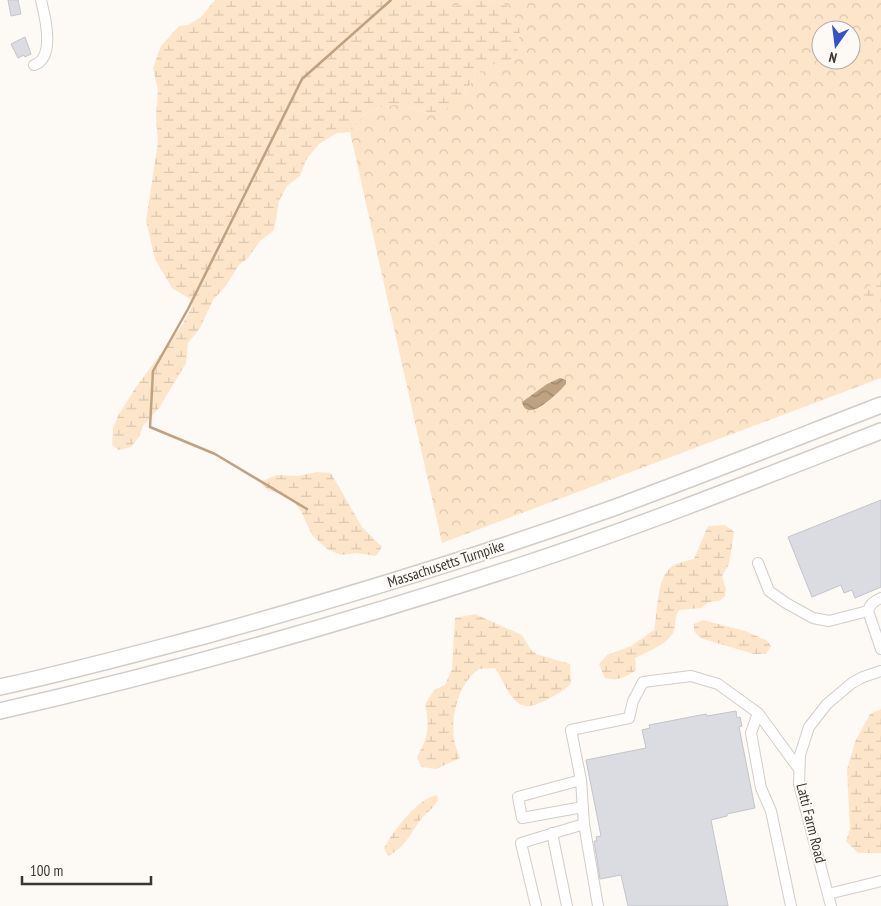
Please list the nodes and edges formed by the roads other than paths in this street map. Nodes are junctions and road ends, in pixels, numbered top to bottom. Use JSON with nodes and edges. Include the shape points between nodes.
{"nodes":[{"id":1,"x":42,"y":0,"type":"edge"},
{"id":2,"x":34,"y":64,"type":"dead end"},
{"id":3,"x":881,"y":405,"type":"edge"},
{"id":4,"x":881,"y":431,"type":"edge"},
{"id":5,"x":758,"y":563,"type":"dead end"},
{"id":6,"x":881,"y":598,"type":"edge"},
{"id":7,"x":868,"y":611,"type":"junction"},
{"id":8,"x":881,"y":650,"type":"edge"},
{"id":9,"x":881,"y":672,"type":"edge"},
{"id":10,"x":0,"y":687,"type":"edge"},
{"id":11,"x":0,"y":710,"type":"edge"},
{"id":12,"x":758,"y":713,"type":"junction"},
{"id":13,"x":799,"y":769,"type":"junction"},
{"id":14,"x":581,"y":780,"type":"junction"},
{"id":15,"x":583,"y":807,"type":"junction"},
{"id":16,"x":584,"y":824,"type":"junction"},
{"id":17,"x":552,"y":833,"type":"junction"},
{"id":18,"x":881,"y":881,"type":"edge"},
{"id":19,"x":828,"y":894,"type":"junction"},
{"id":20,"x":536,"y":906,"type":"edge"},
{"id":21,"x":567,"y":906,"type":"edge"},
{"id":22,"x":598,"y":906,"type":"edge"},
{"id":23,"x":791,"y":906,"type":"edge"},
{"id":24,"x":821,"y":906,"type":"edge"},
{"id":25,"x":831,"y":906,"type":"edge"}],
"edges":[{"from":1,"to":2,"type":"street","via":[[46,20],[46,55]]},
{"from":3,"to":10,"type":"highway","name":"Massachusetts Turnpike","via":[[624,504],[510,544],[256,622]]},
{"from":4,"to":11,"type":"highway","name":"Massachusetts Turnpike","via":[[638,524],[404,603],[196,663]]},
{"from":5,"to":7,"type":"street","via":[[769,591],[812,618],[829,621]]},
{"from":6,"to":7,"type":"street","via":[[875,600]]},
{"from":7,"to":8,"type":"street"},
{"from":9,"to":13,"type":"street","name":"Latti Farm Road","via":[[863,677],[840,691],[816,716],[803,742]]},
{"from":12,"to":13,"type":"street"},
{"from":12,"to":14,"type":"street","via":[[718,684],[691,676],[643,682],[633,700],[629,718],[571,730]]},
{"from":12,"to":23,"type":"street","via":[[751,733],[761,788],[771,811]]},
{"from":13,"to":19,"type":"street","name":"Latti Farm Road","via":[[799,784]]},
{"from":14,"to":15,"type":"street"},
{"from":14,"to":15,"type":"street","via":[[518,797],[522,818]]},
{"from":15,"to":16,"type":"street"},
{"from":16,"to":17,"type":"street"},
{"from":16,"to":22,"type":"street"},
{"from":17,"to":20,"type":"street","via":[[521,843]]},
{"from":17,"to":21,"type":"street"},
{"from":18,"to":19,"type":"street"},
{"from":19,"to":24,"type":"street"},
{"from":19,"to":25,"type":"street","name":"Latti Farm Road"}]}
